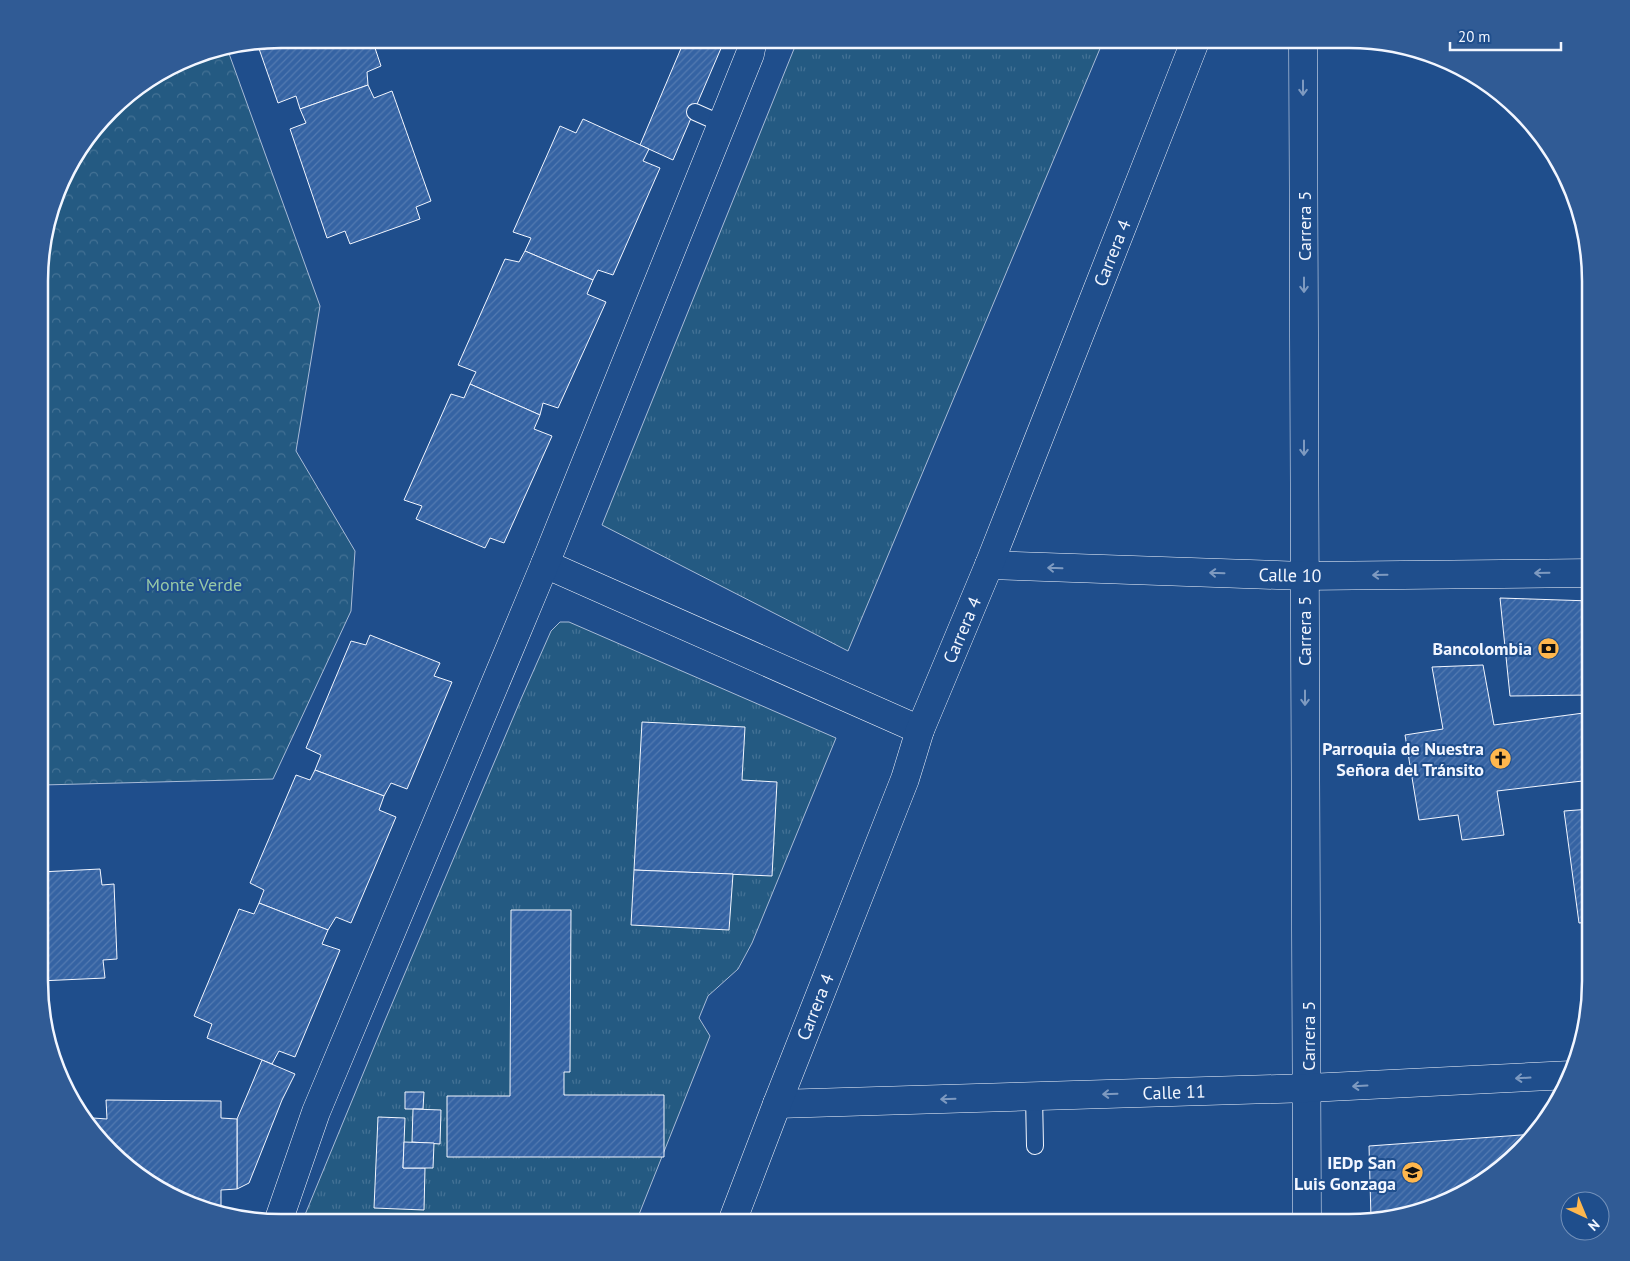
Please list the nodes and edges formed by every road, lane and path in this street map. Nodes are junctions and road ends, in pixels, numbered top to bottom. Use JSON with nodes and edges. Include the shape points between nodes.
{"nodes":[{"id":1,"x":751,"y":48,"type":"edge"},
{"id":2,"x":1192,"y":48,"type":"edge"},
{"id":3,"x":1303,"y":48,"type":"edge"},
{"id":4,"x":694,"y":112,"type":"dead end"},
{"id":5,"x":722,"y":124,"type":"junction"},
{"id":6,"x":545,"y":564,"type":"junction"},
{"id":7,"x":989,"y":565,"type":"junction"},
{"id":8,"x":1582,"y":573,"type":"edge"},
{"id":9,"x":1304,"y":576,"type":"junction"},
{"id":10,"x":920,"y":730,"type":"junction"},
{"id":11,"x":1562,"y":1076,"type":"edge"},
{"id":12,"x":1308,"y":1088,"type":"junction"},
{"id":13,"x":1034,"y":1096,"type":"junction"},
{"id":14,"x":777,"y":1104,"type":"junction"},
{"id":15,"x":1035,"y":1146,"type":"dead end"},
{"id":16,"x":281,"y":1214,"type":"edge"},
{"id":17,"x":735,"y":1214,"type":"edge"},
{"id":18,"x":1307,"y":1214,"type":"edge"}],
"edges":[{"from":1,"to":5,"type":"street"},
{"from":2,"to":7,"type":"street","name":"Carrera 4"},
{"from":3,"to":9,"type":"street","name":"Carrera 5","one_way":true},
{"from":4,"to":5,"type":"lane"},
{"from":5,"to":6,"type":"street"},
{"from":6,"to":10,"type":"street"},
{"from":6,"to":16,"type":"street","via":[[316,1112]]},
{"from":9,"to":7,"type":"street","name":"Calle 10","one_way":true},
{"from":7,"to":10,"type":"street","name":"Carrera 4"},
{"from":8,"to":9,"type":"street","name":"Calle 10","one_way":true},
{"from":9,"to":12,"type":"street","name":"Carrera 5","one_way":true},
{"from":10,"to":14,"type":"street","name":"Carrera 4","via":[[905,779]]},
{"from":11,"to":12,"type":"street","name":"Calle 11","one_way":true},
{"from":12,"to":13,"type":"street","name":"Calle 11","one_way":true},
{"from":12,"to":18,"type":"street","name":"Carrera 5"},
{"from":13,"to":14,"type":"street","name":"Calle 11","one_way":true},
{"from":13,"to":15,"type":"lane"},
{"from":14,"to":17,"type":"street","name":"Carrera 4"}]}
